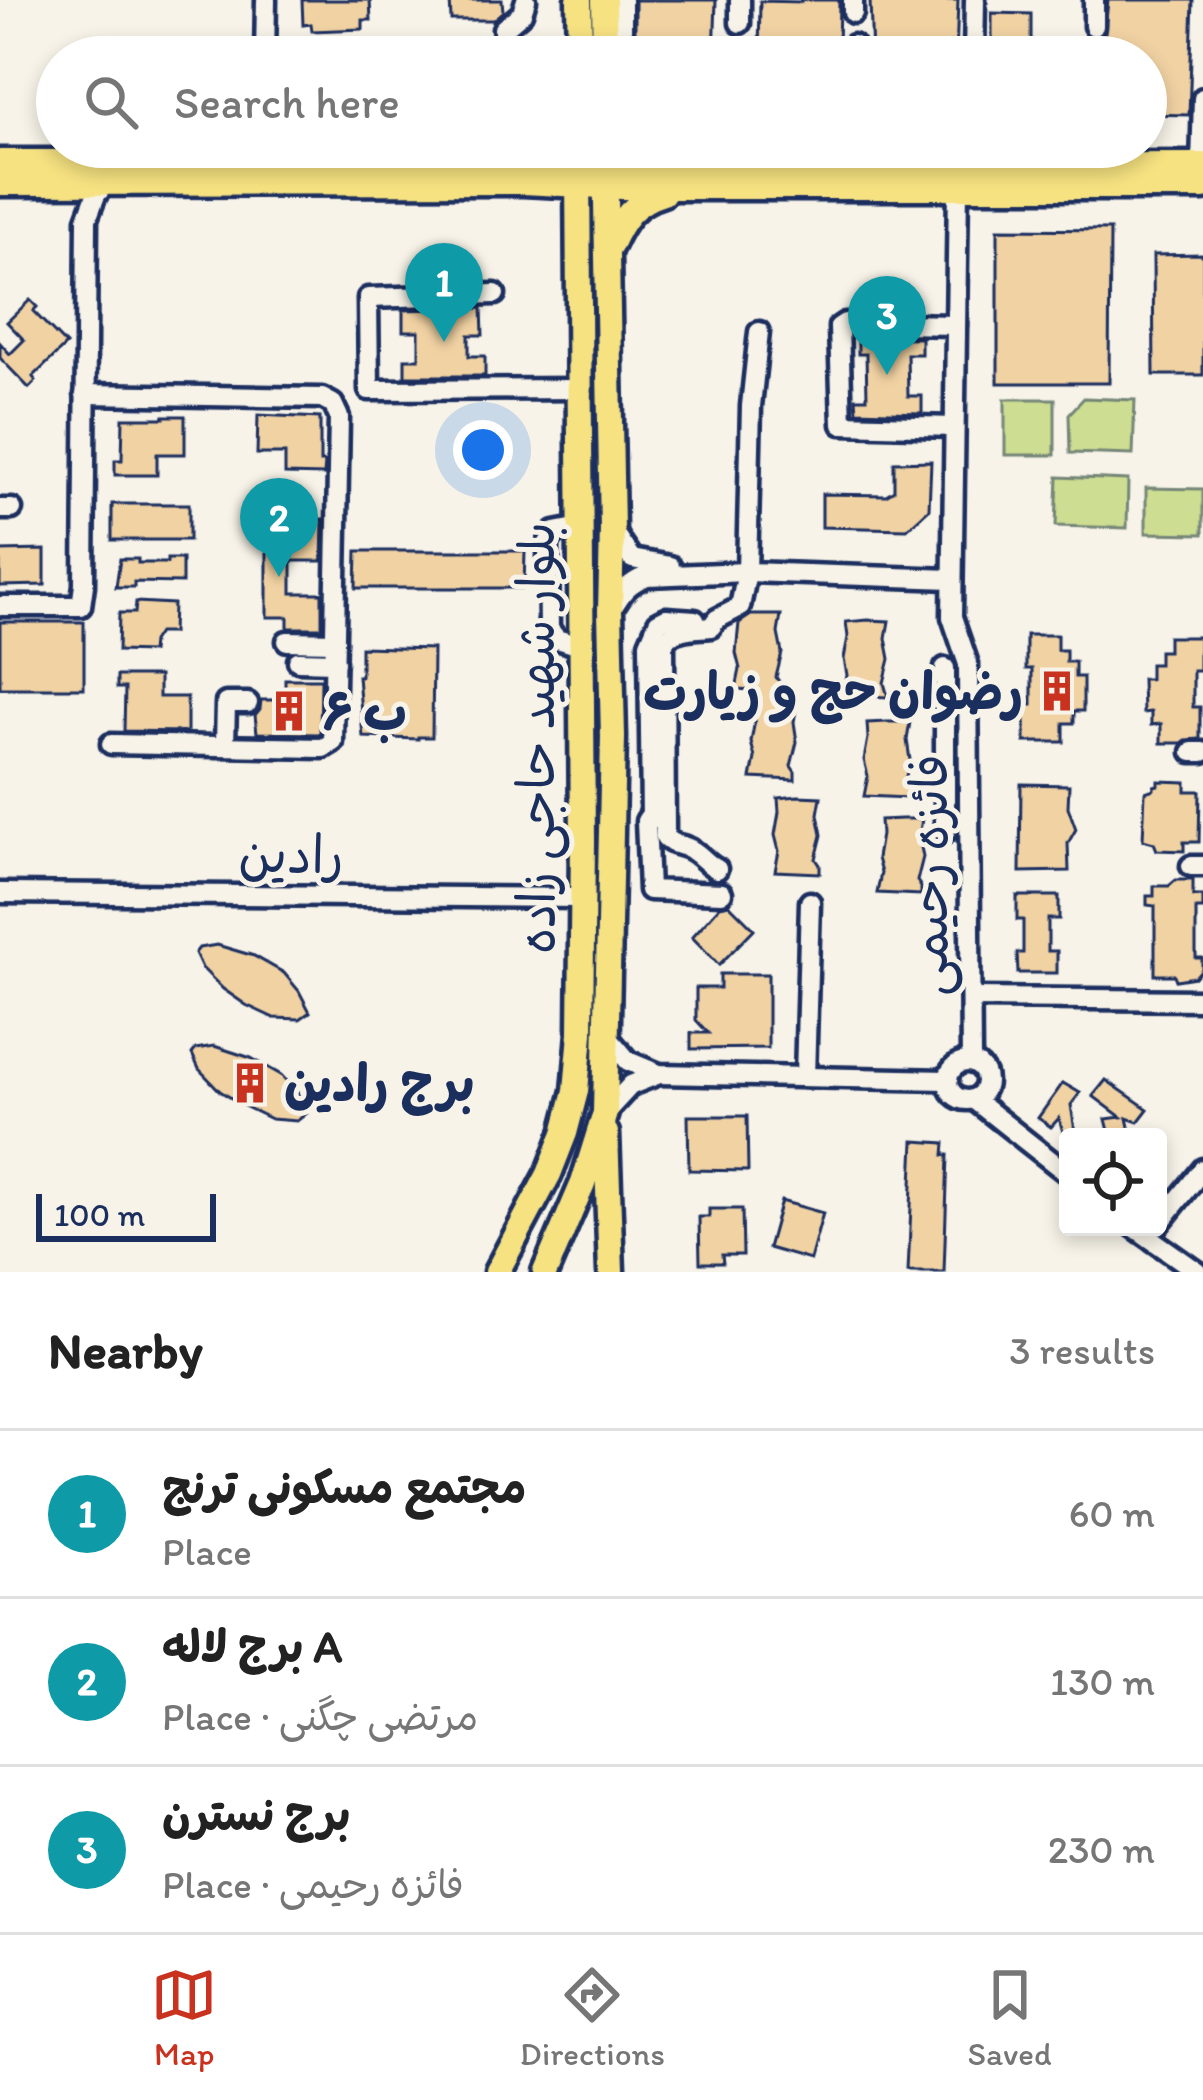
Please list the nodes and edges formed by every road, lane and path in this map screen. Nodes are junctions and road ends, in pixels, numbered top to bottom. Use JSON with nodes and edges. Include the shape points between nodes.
{"nodes":[{"id":1,"x":266,"y":0,"type":"edge"},
{"id":2,"x":526,"y":0,"type":"edge"},
{"id":3,"x":579,"y":0,"type":"edge"},
{"id":4,"x":604,"y":0,"type":"edge"},
{"id":5,"x":622,"y":0,"type":"edge"},
{"id":6,"x":740,"y":0,"type":"edge"},
{"id":7,"x":975,"y":0,"type":"edge"},
{"id":8,"x":1094,"y":0,"type":"edge"},
{"id":9,"x":740,"y":23,"type":"dead end"},
{"id":10,"x":1094,"y":26,"type":"dead end"},
{"id":11,"x":503,"y":29,"type":"dead end"},
{"id":12,"x":266,"y":36,"type":"edge"},
{"id":13,"x":580,"y":36,"type":"edge"},
{"id":14,"x":605,"y":36,"type":"edge"},
{"id":15,"x":622,"y":36,"type":"edge"},
{"id":16,"x":974,"y":36,"type":"edge"},
{"id":17,"x":1203,"y":98,"type":"edge"},
{"id":18,"x":36,"y":161,"type":"edge"},
{"id":19,"x":0,"y":162,"type":"edge"},
{"id":20,"x":1167,"y":162,"type":"edge"},
{"id":21,"x":1202,"y":165,"type":"edge"},
{"id":22,"x":571,"y":168,"type":"edge"},
{"id":23,"x":578,"y":168,"type":"edge"},
{"id":24,"x":606,"y":168,"type":"edge"},
{"id":25,"x":614,"y":168,"type":"edge"},
{"id":26,"x":941,"y":168,"type":"edge"},
{"id":27,"x":967,"y":168,"type":"edge"},
{"id":28,"x":989,"y":168,"type":"edge"},
{"id":29,"x":523,"y":182,"type":"junction"},
{"id":30,"x":0,"y":183,"type":"edge"},
{"id":31,"x":66,"y":184,"type":"junction"},
{"id":32,"x":105,"y":184,"type":"junction"},
{"id":33,"x":692,"y":187,"type":"junction"},
{"id":34,"x":1203,"y":187,"type":"edge"},
{"id":35,"x":87,"y":219,"type":"junction"},
{"id":36,"x":580,"y":244,"type":"junction"},
{"id":37,"x":607,"y":254,"type":"junction"},
{"id":38,"x":495,"y":294,"type":"dead end"},
{"id":39,"x":956,"y":325,"type":"junction"},
{"id":40,"x":759,"y":332,"type":"dead end"},
{"id":41,"x":581,"y":389,"type":"junction"},
{"id":42,"x":85,"y":394,"type":"junction"},
{"id":43,"x":954,"y":427,"type":"junction"},
{"id":44,"x":612,"y":530,"type":"junction"},
{"id":45,"x":722,"y":572,"type":"junction"},
{"id":46,"x":746,"y":572,"type":"junction"},
{"id":47,"x":952,"y":579,"type":"junction"},
{"id":48,"x":0,"y":606,"type":"edge"},
{"id":49,"x":610,"y":618,"type":"junction"},
{"id":50,"x":580,"y":636,"type":"junction"},
{"id":51,"x":335,"y":652,"type":"junction"},
{"id":52,"x":295,"y":659,"type":"dead end"},
{"id":53,"x":945,"y":668,"type":"dead end"},
{"id":54,"x":248,"y":703,"type":"dead end"},
{"id":55,"x":945,"y":720,"type":"junction"},
{"id":56,"x":970,"y":721,"type":"junction"},
{"id":57,"x":111,"y":744,"type":"dead end"},
{"id":58,"x":225,"y":744,"type":"junction"},
{"id":59,"x":658,"y":818,"type":"junction"},
{"id":60,"x":945,"y":833,"type":"dead end"},
{"id":61,"x":717,"y":869,"type":"dead end"},
{"id":62,"x":0,"y":893,"type":"edge"},
{"id":63,"x":722,"y":893,"type":"dead end"},
{"id":64,"x":582,"y":898,"type":"junction"},
{"id":65,"x":809,"y":902,"type":"dead end"},
{"id":66,"x":971,"y":998,"type":"junction"},
{"id":67,"x":1203,"y":1000,"type":"edge"},
{"id":68,"x":607,"y":1035,"type":"junction"},
{"id":69,"x":971,"y":1062,"type":"junction"},
{"id":70,"x":658,"y":1074,"type":"junction"},
{"id":71,"x":806,"y":1078,"type":"junction"},
{"id":72,"x":947,"y":1080,"type":"junction"},
{"id":73,"x":973,"y":1099,"type":"junction"},
{"id":74,"x":605,"y":1113,"type":"junction"},
{"id":75,"x":1059,"y":1167,"type":"edge"},
{"id":76,"x":1203,"y":1169,"type":"edge"},
{"id":77,"x":1167,"y":1209,"type":"edge"},
{"id":78,"x":1157,"y":1236,"type":"edge"},
{"id":79,"x":497,"y":1272,"type":"edge"},
{"id":80,"x":544,"y":1272,"type":"edge"},
{"id":81,"x":611,"y":1272,"type":"edge"},
{"id":82,"x":1198,"y":1272,"type":"edge"}],
"edges":[{"from":1,"to":12,"type":"street"},
{"from":2,"to":11,"type":"street"},
{"from":3,"to":13,"type":"main road"},
{"from":4,"to":14,"type":"main road"},
{"from":5,"to":15,"type":"street"},
{"from":6,"to":9,"type":"street"},
{"from":7,"to":16,"type":"street"},
{"from":8,"to":10,"type":"street"},
{"from":17,"to":21,"type":"street"},
{"from":18,"to":19,"type":"main road"},
{"from":20,"to":21,"type":"main road"},
{"from":22,"to":29,"type":"main road"},
{"from":23,"to":36,"type":"main road","name":"بلوار شهید حاجی زاده"},
{"from":24,"to":37,"type":"main road","name":"بلوار شهید حاجی زاده"},
{"from":25,"to":33,"type":"main road"},
{"from":26,"to":33,"type":"main road"},
{"from":27,"to":39,"type":"street","name":"فائزه رحیمی"},
{"from":28,"to":34,"type":"main road"},
{"from":29,"to":32,"type":"main road"},
{"from":29,"to":36,"type":"main road","via":[[560,202]]},
{"from":30,"to":31,"type":"main road"},
{"from":31,"to":32,"type":"main road"},
{"from":31,"to":35,"type":"street"},
{"from":32,"to":35,"type":"street"},
{"from":33,"to":37,"type":"main road","via":[[637,203]]},
{"from":35,"to":42,"type":"street"},
{"from":36,"to":41,"type":"main road","name":"بلوار شهید حاجی زاده"},
{"from":37,"to":44,"type":"main road","name":"بلوار شهید حاجی زاده"},
{"from":38,"to":41,"type":"street","via":[[368,298],[369,390]]},
{"from":39,"to":43,"type":"street","name":"فائزه رحیمی"},
{"from":39,"to":43,"type":"street","via":[[839,328],[842,424]]},
{"from":40,"to":46,"type":"street"},
{"from":41,"to":50,"type":"main road","name":"بلوار شهید حاجی زاده"},
{"from":42,"to":48,"type":"street","via":[[81,606]]},
{"from":42,"to":51,"type":"street","via":[[333,404]]},
{"from":43,"to":47,"type":"street","name":"فائزه رحیمی"},
{"from":44,"to":45,"type":"street","via":[[632,559]]},
{"from":44,"to":49,"type":"main road","name":"بلوار شهید حاجی زاده"},
{"from":45,"to":46,"type":"street"},
{"from":45,"to":49,"type":"street","via":[[634,581]]},
{"from":46,"to":47,"type":"street"},
{"from":46,"to":59,"type":"street","via":[[740,607],[718,620],[666,618],[651,637]]},
{"from":47,"to":56,"type":"street","name":"فائزه رحیمی"},
{"from":49,"to":50,"type":"main road","via":[[596,617]]},
{"from":49,"to":68,"type":"main road","name":"بلوار شهید حاجی زاده"},
{"from":50,"to":64,"type":"main road","name":"بلوار شهید حاجی زاده"},
{"from":51,"to":52,"type":"street"},
{"from":51,"to":58,"type":"street","via":[[331,745]]},
{"from":53,"to":55,"type":"street"},
{"from":54,"to":58,"type":"street","via":[[226,703]]},
{"from":55,"to":56,"type":"street"},
{"from":55,"to":60,"type":"street"},
{"from":56,"to":66,"type":"street","name":"فائزه رحیمی"},
{"from":57,"to":58,"type":"street"},
{"from":59,"to":61,"type":"street","via":[[668,842]]},
{"from":59,"to":63,"type":"street","via":[[646,821],[649,890]]},
{"from":62,"to":64,"type":"street","name":"رادین"},
{"from":64,"to":79,"type":"main road","name":"بلوار شهید حاجی زاده","via":[[576,1091],[549,1174]]},
{"from":65,"to":71,"type":"street"},
{"from":66,"to":67,"type":"street"},
{"from":66,"to":69,"type":"street","name":"فائزه رحیمی"},
{"from":68,"to":70,"type":"street","via":[[628,1061]]},
{"from":68,"to":74,"type":"main road","name":"بلوار شهید حاجی زاده"},
{"from":69,"to":72,"type":"street","via":[[955,1065]]},
{"from":69,"to":73,"type":"street","via":[[986,1080]]},
{"from":70,"to":71,"type":"street"},
{"from":70,"to":74,"type":"street","via":[[631,1085]]},
{"from":71,"to":72,"type":"street"},
{"from":72,"to":73,"type":"street","via":[[955,1096]]},
{"from":73,"to":75,"type":"street"},
{"from":74,"to":80,"type":"main road","name":"بلوار شهید حاجی زاده"},
{"from":74,"to":81,"type":"main road"},
{"from":76,"to":77,"type":"street"},
{"from":78,"to":82,"type":"street"}]}
